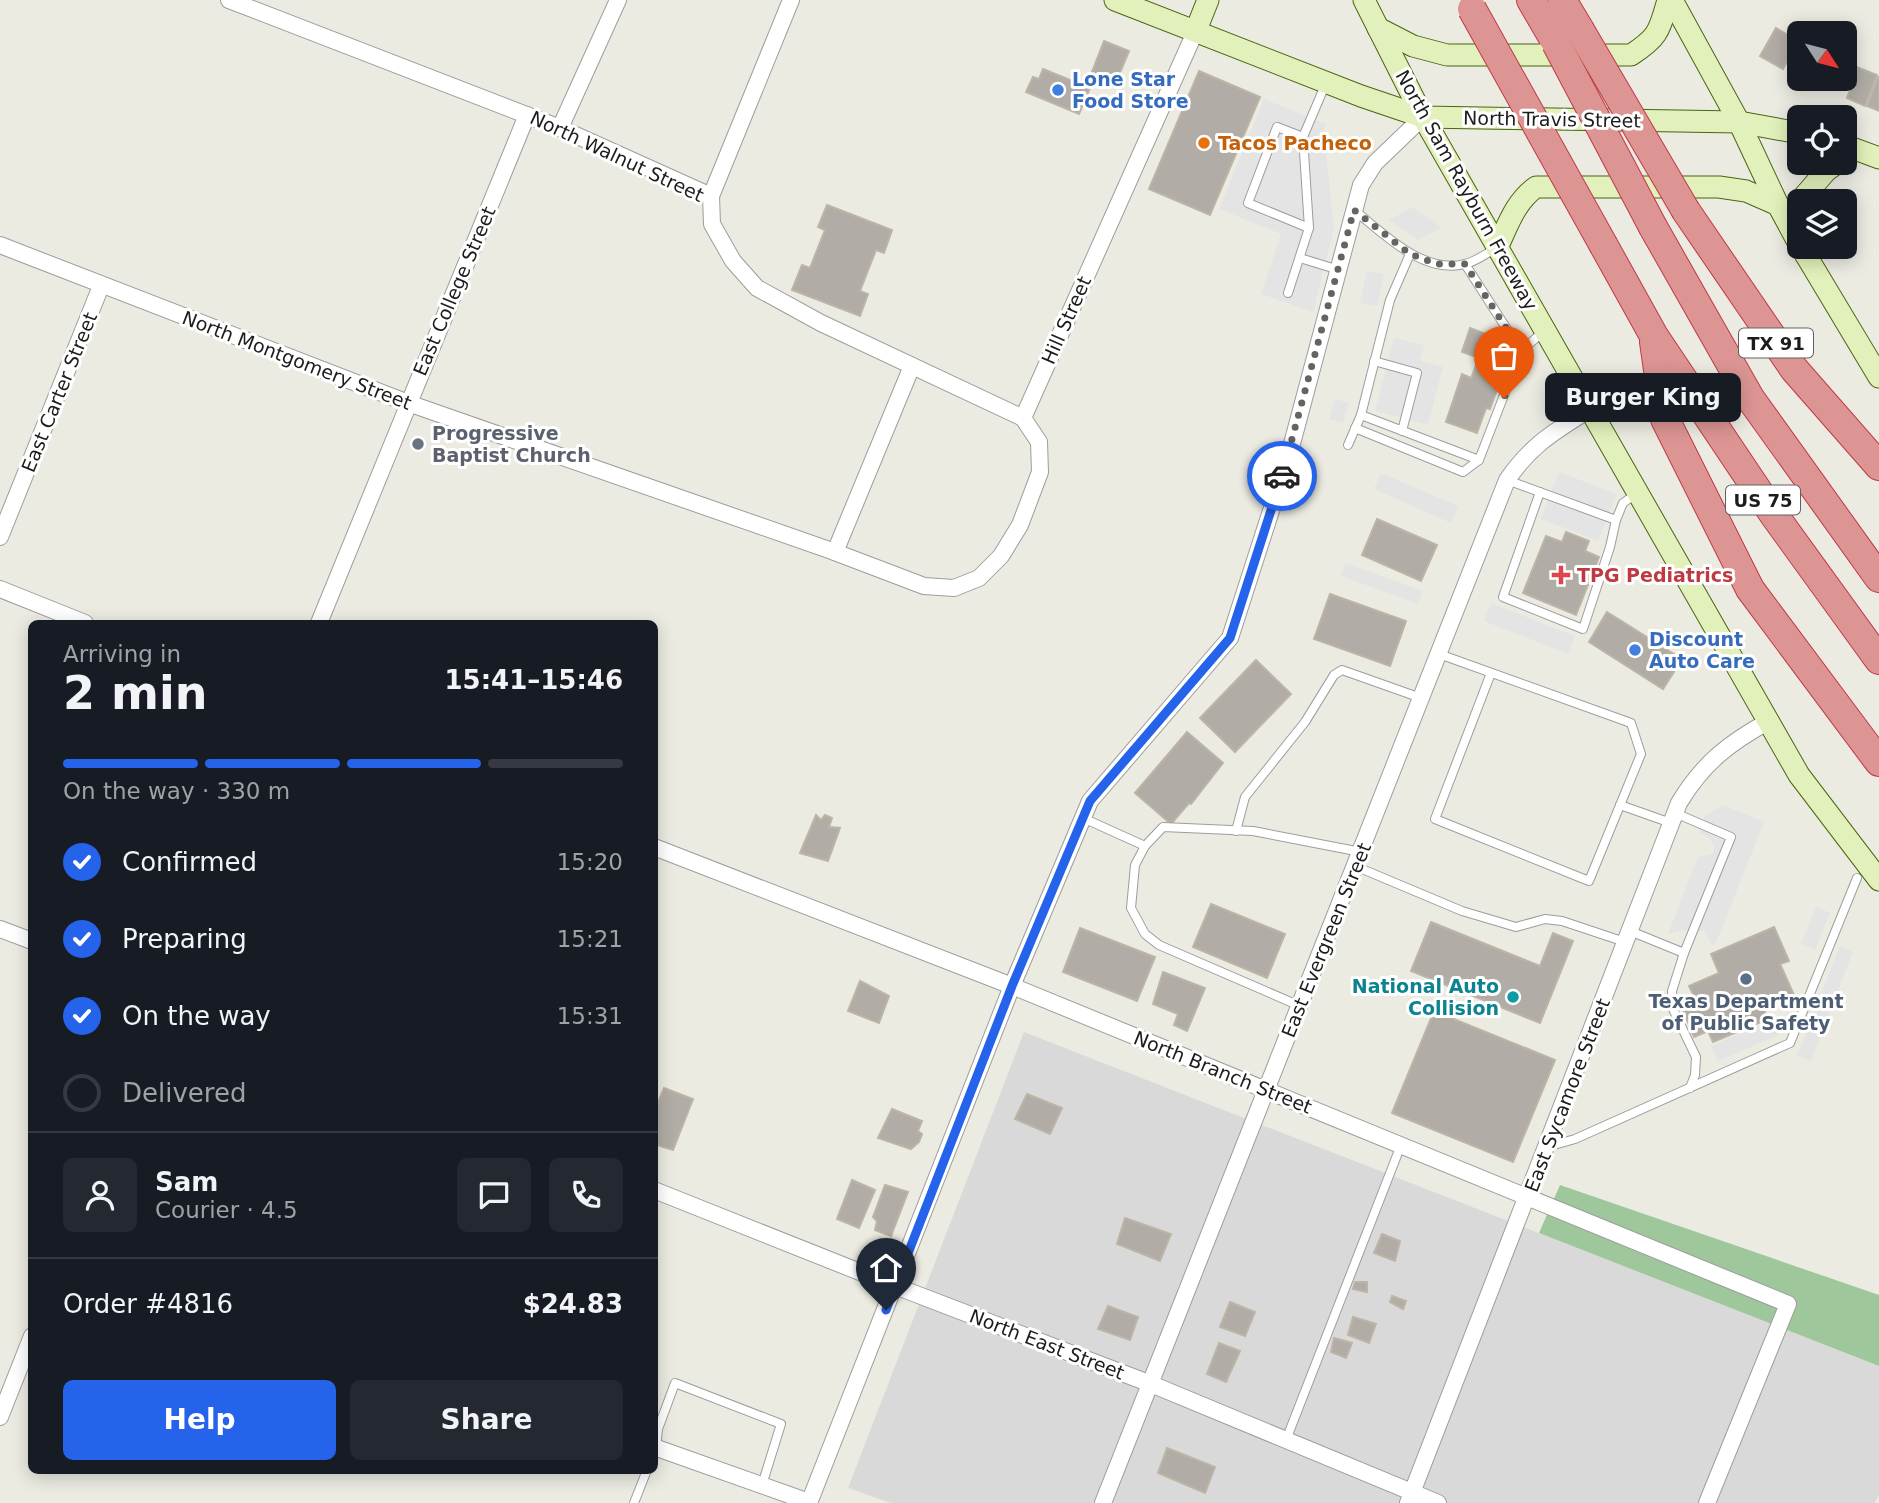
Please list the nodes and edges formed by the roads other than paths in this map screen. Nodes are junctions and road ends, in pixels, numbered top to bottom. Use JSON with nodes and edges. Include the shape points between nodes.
{"nodes":[{"id":1,"x":229,"y":0,"type":"edge"},
{"id":2,"x":618,"y":0,"type":"edge"},
{"id":3,"x":791,"y":0,"type":"edge"},
{"id":4,"x":1117,"y":0,"type":"edge"},
{"id":5,"x":1208,"y":0,"type":"edge"},
{"id":6,"x":1364,"y":0,"type":"edge"},
{"id":7,"x":1531,"y":0,"type":"edge"},
{"id":8,"x":1562,"y":0,"type":"edge"},
{"id":9,"x":1670,"y":0,"type":"edge"},
{"id":10,"x":1469,"y":5,"type":"edge"},
{"id":11,"x":1378,"y":28,"type":"junction"},
{"id":12,"x":1196,"y":30,"type":"junction"},
{"id":13,"x":1568,"y":36,"type":"junction"},
{"id":14,"x":1326,"y":83,"type":"junction"},
{"id":15,"x":527,"y":115,"type":"junction"},
{"id":16,"x":1423,"y":117,"type":"junction"},
{"id":17,"x":1740,"y":122,"type":"junction"},
{"id":18,"x":560,"y":128,"type":"junction"},
{"id":19,"x":1787,"y":131,"type":"edge"},
{"id":20,"x":1303,"y":136,"type":"junction"},
{"id":21,"x":1857,"y":153,"type":"edge"},
{"id":22,"x":1879,"y":158,"type":"edge"},
{"id":23,"x":1823,"y":175,"type":"edge"},
{"id":24,"x":1809,"y":189,"type":"edge"},
{"id":25,"x":710,"y":196,"type":"junction"},
{"id":26,"x":1787,"y":201,"type":"edge"},
{"id":27,"x":1787,"y":206,"type":"edge"},
{"id":28,"x":1354,"y":210,"type":"junction"},
{"id":29,"x":1309,"y":228,"type":"junction"},
{"id":30,"x":0,"y":245,"type":"edge"},
{"id":31,"x":1497,"y":247,"type":"junction"},
{"id":32,"x":1410,"y":254,"type":"junction"},
{"id":33,"x":1300,"y":258,"type":"junction"},
{"id":34,"x":1808,"y":259,"type":"edge"},
{"id":35,"x":1465,"y":264,"type":"junction"},
{"id":36,"x":1339,"y":270,"type":"junction"},
{"id":37,"x":102,"y":286,"type":"junction"},
{"id":38,"x":1289,"y":293,"type":"dead end"},
{"id":39,"x":1545,"y":331,"type":"junction"},
{"id":40,"x":1654,"y":336,"type":"junction"},
{"id":41,"x":1521,"y":351,"type":"junction"},
{"id":42,"x":1374,"y":362,"type":"junction"},
{"id":43,"x":912,"y":366,"type":"junction"},
{"id":44,"x":1879,"y":377,"type":"edge"},
{"id":45,"x":408,"y":402,"type":"junction"},
{"id":46,"x":1590,"y":409,"type":"junction"},
{"id":47,"x":1361,"y":415,"type":"junction"},
{"id":48,"x":1023,"y":418,"type":"junction"},
{"id":49,"x":1355,"y":428,"type":"junction"},
{"id":50,"x":1402,"y":431,"type":"junction"},
{"id":51,"x":1348,"y":445,"type":"dead end"},
{"id":52,"x":1479,"y":460,"type":"junction"},
{"id":53,"x":1879,"y":466,"type":"edge"},
{"id":54,"x":1507,"y":480,"type":"junction"},
{"id":55,"x":1540,"y":492,"type":"junction"},
{"id":56,"x":1639,"y":493,"type":"junction"},
{"id":57,"x":1616,"y":520,"type":"junction"},
{"id":58,"x":0,"y":537,"type":"edge"},
{"id":59,"x":835,"y":552,"type":"junction"},
{"id":60,"x":1879,"y":578,"type":"edge"},
{"id":61,"x":0,"y":589,"type":"edge"},
{"id":62,"x":78,"y":620,"type":"edge"},
{"id":63,"x":320,"y":620,"type":"edge"},
{"id":64,"x":1439,"y":654,"type":"junction"},
{"id":65,"x":1879,"y":660,"type":"edge"},
{"id":66,"x":1491,"y":673,"type":"junction"},
{"id":67,"x":1421,"y":698,"type":"junction"},
{"id":68,"x":1769,"y":721,"type":"junction"},
{"id":69,"x":1879,"y":762,"type":"edge"},
{"id":70,"x":1620,"y":805,"type":"junction"},
{"id":71,"x":1083,"y":818,"type":"junction"},
{"id":72,"x":1673,"y":818,"type":"junction"},
{"id":73,"x":1236,"y":831,"type":"junction"},
{"id":74,"x":1146,"y":846,"type":"junction"},
{"id":75,"x":658,"y":849,"type":"edge"},
{"id":76,"x":1358,"y":859,"type":"junction"},
{"id":77,"x":1857,"y":878,"type":"dead end"},
{"id":78,"x":1879,"y":880,"type":"edge"},
{"id":79,"x":0,"y":929,"type":"edge"},
{"id":80,"x":1628,"y":937,"type":"junction"},
{"id":81,"x":28,"y":940,"type":"edge"},
{"id":82,"x":1684,"y":953,"type":"junction"},
{"id":83,"x":1012,"y":986,"type":"junction"},
{"id":84,"x":1300,"y":1006,"type":"junction"},
{"id":85,"x":1690,"y":1088,"type":"junction"},
{"id":86,"x":1267,"y":1090,"type":"junction"},
{"id":87,"x":1401,"y":1145,"type":"junction"},
{"id":88,"x":1547,"y":1147,"type":"junction"},
{"id":89,"x":658,"y":1192,"type":"edge"},
{"id":90,"x":1528,"y":1197,"type":"junction"},
{"id":91,"x":895,"y":1286,"type":"junction"},
{"id":92,"x":28,"y":1346,"type":"edge"},
{"id":93,"x":1151,"y":1384,"type":"junction"},
{"id":94,"x":0,"y":1417,"type":"edge"},
{"id":95,"x":658,"y":1429,"type":"edge"},
{"id":96,"x":1286,"y":1440,"type":"junction"},
{"id":97,"x":658,"y":1450,"type":"edge"},
{"id":98,"x":645,"y":1474,"type":"edge"},
{"id":99,"x":762,"y":1485,"type":"junction"},
{"id":100,"x":1410,"y":1498,"type":"edge"},
{"id":101,"x":634,"y":1503,"type":"edge"},
{"id":102,"x":809,"y":1503,"type":"edge"},
{"id":103,"x":1103,"y":1503,"type":"edge"},
{"id":104,"x":1438,"y":1503,"type":"edge"},
{"id":105,"x":1707,"y":1503,"type":"edge"}],
"edges":[{"from":1,"to":15,"type":"street","name":"North Walnut Street"},
{"from":2,"to":18,"type":"street"},
{"from":3,"to":25,"type":"street"},
{"from":4,"to":12,"type":"main road","name":"North Travis Street"},
{"from":5,"to":12,"type":"main road"},
{"from":6,"to":11,"type":"main road","name":"North Sam Rayburn Freeway"},
{"from":7,"to":13,"type":"highway","number":"US 75"},
{"from":8,"to":13,"type":"highway","number":"TX 91"},
{"from":9,"to":11,"type":"main road","via":[[1651,42],[1631,55],[1447,55],[1413,46]]},
{"from":9,"to":17,"type":"main road"},
{"from":10,"to":40,"type":"highway","number":"US 75","bridge":true},
{"from":11,"to":16,"type":"main road","name":"North Sam Rayburn Freeway"},
{"from":12,"to":14,"type":"main road","name":"North Travis Street"},
{"from":12,"to":48,"type":"street","name":"Hill Street"},
{"from":13,"to":53,"type":"highway","number":"TX 91","bridge":true,"via":[[1794,369]]},
{"from":13,"to":60,"type":"highway","number":"US 75","bridge":true,"via":[[1653,227],[1750,398]]},
{"from":14,"to":16,"type":"main road","name":"North Travis Street"},
{"from":14,"to":20,"type":"lane"},
{"from":15,"to":18,"type":"street","name":"North Walnut Street"},
{"from":15,"to":45,"type":"street","name":"East College Street"},
{"from":16,"to":17,"type":"main road","name":"North Travis Street"},
{"from":16,"to":28,"type":"street","via":[[1375,163],[1361,185]]},
{"from":16,"to":31,"type":"main road","name":"North Sam Rayburn Freeway"},
{"from":17,"to":19,"type":"main road","name":"North Travis Street"},
{"from":17,"to":26,"type":"main road"},
{"from":18,"to":25,"type":"street","name":"North Walnut Street"},
{"from":20,"to":29,"type":"lane"},
{"from":20,"to":29,"type":"lane","via":[[1277,127],[1248,203]]},
{"from":21,"to":22,"type":"main road"},
{"from":23,"to":24,"type":"main road"},
{"from":25,"to":43,"type":"street","name":"North Walnut Street","via":[[712,224],[733,261],[757,288]]},
{"from":27,"to":31,"type":"main road","via":[[1746,191],[1719,187],[1536,187],[1517,204]]},
{"from":28,"to":32,"type":"lane"},
{"from":28,"to":36,"type":"street"},
{"from":29,"to":33,"type":"lane"},
{"from":30,"to":37,"type":"street","name":"North Montgomery Street"},
{"from":31,"to":35,"type":"lane"},
{"from":31,"to":39,"type":"main road","name":"North Sam Rayburn Freeway"},
{"from":32,"to":35,"type":"lane","via":[[1437,264]]},
{"from":32,"to":42,"type":"lane","via":[[1390,300]]},
{"from":33,"to":36,"type":"lane"},
{"from":33,"to":38,"type":"lane"},
{"from":34,"to":44,"type":"main road"},
{"from":35,"to":41,"type":"lane"},
{"from":36,"to":71,"type":"street","via":[[1289,455],[1230,638],[1090,801]]},
{"from":37,"to":45,"type":"street","name":"North Montgomery Street"},
{"from":37,"to":58,"type":"street","name":"East Carter Street"},
{"from":39,"to":41,"type":"lane"},
{"from":39,"to":46,"type":"main road","name":"North Sam Rayburn Freeway"},
{"from":40,"to":65,"type":"highway","number":"US 75","via":[[1774,515]]},
{"from":40,"to":69,"type":"highway","via":[[1665,419],[1750,589]]},
{"from":41,"to":52,"type":"lane"},
{"from":42,"to":47,"type":"lane"},
{"from":42,"to":50,"type":"lane","via":[[1417,373]]},
{"from":43,"to":48,"type":"street","name":"North Walnut Street"},
{"from":43,"to":59,"type":"street"},
{"from":45,"to":59,"type":"street","name":"North Montgomery Street"},
{"from":45,"to":63,"type":"street","name":"East College Street"},
{"from":46,"to":54,"type":"street","name":"East Evergreen Street","via":[[1524,456]]},
{"from":46,"to":56,"type":"main road","name":"North Sam Rayburn Freeway"},
{"from":47,"to":49,"type":"lane"},
{"from":47,"to":50,"type":"lane"},
{"from":48,"to":59,"type":"street","name":"North Montgomery Street","via":[[1039,442],[1040,472],[1020,526],[1001,556],[979,578],[954,588],[924,586]]},
{"from":49,"to":51,"type":"lane"},
{"from":49,"to":52,"type":"lane","via":[[1463,472]]},
{"from":50,"to":52,"type":"lane"},
{"from":54,"to":55,"type":"lane"},
{"from":54,"to":64,"type":"street","name":"East Evergreen Street"},
{"from":55,"to":57,"type":"lane"},
{"from":55,"to":57,"type":"lane","via":[[1503,597],[1583,629]]},
{"from":56,"to":57,"type":"lane","via":[[1623,503]]},
{"from":56,"to":68,"type":"main road","name":"North Sam Rayburn Freeway"},
{"from":61,"to":62,"type":"street"},
{"from":64,"to":66,"type":"lane"},
{"from":64,"to":67,"type":"street","name":"East Evergreen Street"},
{"from":66,"to":70,"type":"lane","via":[[1630,723],[1641,754]]},
{"from":66,"to":70,"type":"lane","via":[[1435,819],[1589,881]]},
{"from":67,"to":73,"type":"lane","via":[[1342,670],[1334,675],[1305,722],[1245,797]]},
{"from":67,"to":76,"type":"street","name":"East Evergreen Street"},
{"from":68,"to":72,"type":"street","name":"East Sycamore Street","via":[[1712,759],[1693,780]]},
{"from":68,"to":78,"type":"main road","name":"North Sam Rayburn Freeway","via":[[1799,775]]},
{"from":70,"to":72,"type":"lane"},
{"from":71,"to":74,"type":"lane"},
{"from":71,"to":83,"type":"street"},
{"from":72,"to":80,"type":"street","name":"East Sycamore Street"},
{"from":72,"to":82,"type":"lane","via":[[1731,837]]},
{"from":73,"to":74,"type":"lane","via":[[1163,827]]},
{"from":73,"to":76,"type":"lane","via":[[1253,831]]},
{"from":74,"to":84,"type":"lane","via":[[1135,865],[1131,908],[1145,934],[1159,945]]},
{"from":75,"to":83,"type":"street","name":"North Branch Street"},
{"from":76,"to":80,"type":"lane","via":[[1462,911],[1516,927],[1545,919]]},
{"from":76,"to":84,"type":"street","name":"East Evergreen Street"},
{"from":77,"to":85,"type":"lane","via":[[1790,1043]]},
{"from":79,"to":81,"type":"street"},
{"from":80,"to":82,"type":"lane"},
{"from":80,"to":88,"type":"street","name":"East Sycamore Street"},
{"from":82,"to":85,"type":"lane","via":[[1672,991],[1673,1009],[1696,1057]]},
{"from":83,"to":86,"type":"street","name":"North Branch Street"},
{"from":83,"to":91,"type":"street"},
{"from":84,"to":86,"type":"street","name":"East Evergreen Street"},
{"from":85,"to":88,"type":"lane"},
{"from":86,"to":87,"type":"street","name":"North Branch Street"},
{"from":86,"to":93,"type":"street","name":"East Evergreen Street"},
{"from":87,"to":90,"type":"street","name":"North Branch Street"},
{"from":87,"to":96,"type":"lane"},
{"from":88,"to":90,"type":"street","name":"East Sycamore Street"},
{"from":89,"to":91,"type":"street","name":"North East Street"},
{"from":90,"to":100,"type":"street","name":"East Sycamore Street"},
{"from":90,"to":105,"type":"street","name":"North Branch Street","via":[[1788,1304]]},
{"from":91,"to":93,"type":"street","name":"North East Street"},
{"from":91,"to":102,"type":"street"},
{"from":92,"to":94,"type":"street"},
{"from":93,"to":96,"type":"street","name":"North East Street"},
{"from":93,"to":103,"type":"street","name":"East Evergreen Street"},
{"from":95,"to":99,"type":"lane","via":[[676,1383],[781,1424]]},
{"from":96,"to":100,"type":"street","name":"North East Street"},
{"from":97,"to":99,"type":"street"},
{"from":98,"to":101,"type":"lane"},
{"from":99,"to":102,"type":"street"},
{"from":100,"to":104,"type":"street","name":"North East Street"}]}
